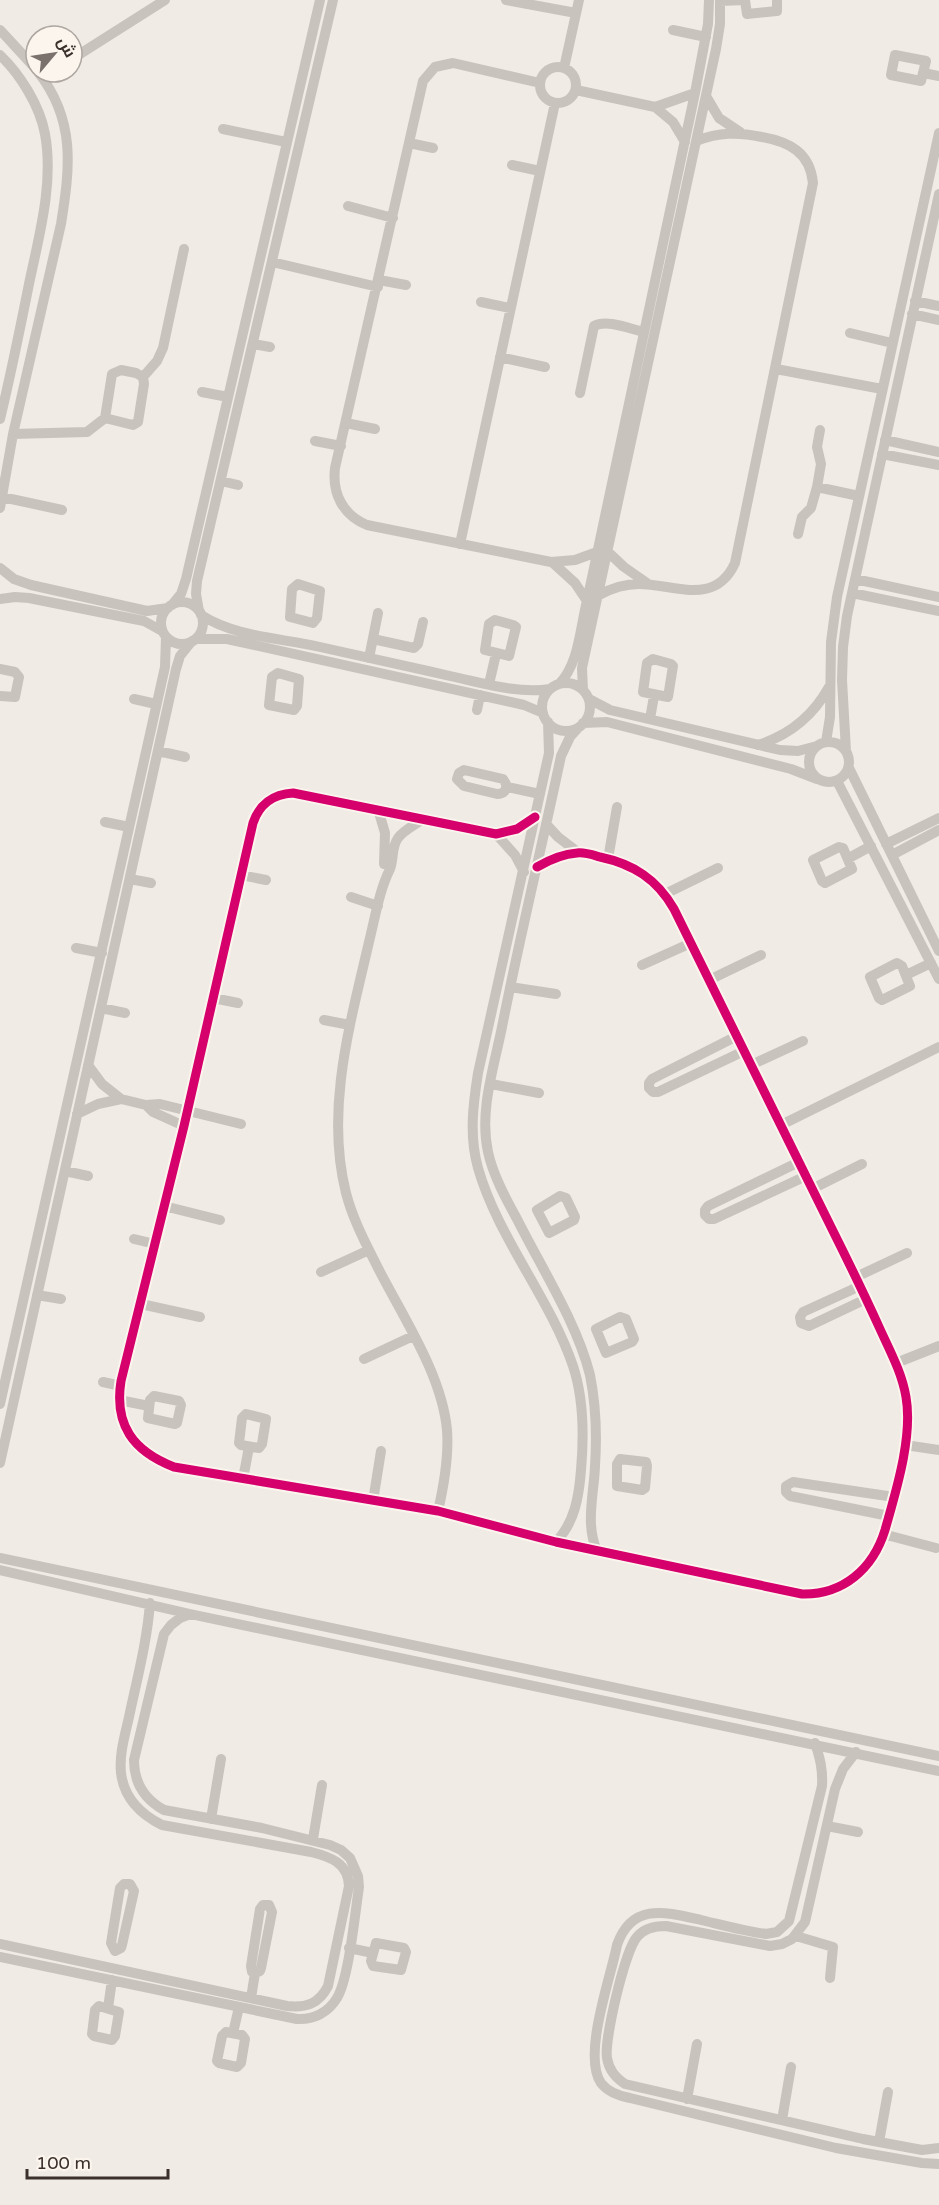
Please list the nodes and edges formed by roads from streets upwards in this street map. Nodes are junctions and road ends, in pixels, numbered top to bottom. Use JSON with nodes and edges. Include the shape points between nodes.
{"nodes":[{"id":1,"x":165,"y":0,"type":"edge"},
{"id":2,"x":320,"y":0,"type":"edge"},
{"id":3,"x":333,"y":0,"type":"edge"},
{"id":4,"x":506,"y":0,"type":"edge"},
{"id":5,"x":579,"y":0,"type":"edge"},
{"id":6,"x":716,"y":0,"type":"edge"},
{"id":7,"x":745,"y":0,"type":"edge"},
{"id":8,"x":777,"y":0,"type":"edge"},
{"id":9,"x":576,"y":13,"type":"junction"},
{"id":10,"x":0,"y":30,"type":"edge"},
{"id":11,"x":673,"y":30,"type":"dead end"},
{"id":12,"x":706,"y":37,"type":"junction"},
{"id":13,"x":84,"y":51,"type":"edge"},
{"id":14,"x":0,"y":55,"type":"edge"},
{"id":15,"x":24,"y":55,"type":"edge"},
{"id":16,"x":564,"y":68,"type":"junction"},
{"id":17,"x":924,"y":73,"type":"dead end"},
{"id":18,"x":939,"y":76,"type":"edge"},
{"id":19,"x":540,"y":83,"type":"junction"},
{"id":20,"x":47,"y":84,"type":"edge"},
{"id":21,"x":576,"y":90,"type":"junction"},
{"id":22,"x":701,"y":95,"type":"junction"},
{"id":23,"x":555,"y":103,"type":"junction"},
{"id":24,"x":655,"y":107,"type":"junction"},
{"id":25,"x":292,"y":114,"type":"junction"},
{"id":26,"x":306,"y":117,"type":"junction"},
{"id":27,"x":223,"y":129,"type":"dead end"},
{"id":28,"x":740,"y":132,"type":"junction"},
{"id":29,"x":939,"y":133,"type":"edge"},
{"id":30,"x":286,"y":142,"type":"junction"},
{"id":31,"x":691,"y":142,"type":"junction"},
{"id":32,"x":409,"y":143,"type":"junction"},
{"id":33,"x":433,"y":148,"type":"dead end"},
{"id":34,"x":512,"y":165,"type":"dead end"},
{"id":35,"x":540,"y":171,"type":"junction"},
{"id":36,"x":683,"y":176,"type":"junction"},
{"id":37,"x":939,"y":194,"type":"edge"},
{"id":38,"x":348,"y":207,"type":"dead end"},
{"id":39,"x":393,"y":218,"type":"junction"},
{"id":40,"x":184,"y":249,"type":"dead end"},
{"id":41,"x":911,"y":254,"type":"junction"},
{"id":42,"x":925,"y":256,"type":"junction"},
{"id":43,"x":272,"y":262,"type":"junction"},
{"id":44,"x":379,"y":283,"type":"junction"},
{"id":45,"x":406,"y":285,"type":"dead end"},
{"id":46,"x":915,"y":301,"type":"junction"},
{"id":47,"x":482,"y":302,"type":"dead end"},
{"id":48,"x":939,"y":306,"type":"edge"},
{"id":49,"x":510,"y":308,"type":"junction"},
{"id":50,"x":912,"y":315,"type":"junction"},
{"id":51,"x":939,"y":320,"type":"edge"},
{"id":52,"x":644,"y":332,"type":"junction"},
{"id":53,"x":850,"y":333,"type":"dead end"},
{"id":54,"x":892,"y":343,"type":"junction"},
{"id":55,"x":253,"y":344,"type":"junction"},
{"id":56,"x":270,"y":347,"type":"dead end"},
{"id":57,"x":500,"y":357,"type":"junction"},
{"id":58,"x":545,"y":367,"type":"dead end"},
{"id":59,"x":776,"y":369,"type":"junction"},
{"id":60,"x":143,"y":377,"type":"junction"},
{"id":61,"x":882,"y":389,"type":"junction"},
{"id":62,"x":202,"y":392,"type":"dead end"},
{"id":63,"x":580,"y":393,"type":"dead end"},
{"id":64,"x":228,"y":397,"type":"junction"},
{"id":65,"x":105,"y":418,"type":"junction"},
{"id":66,"x":0,"y":419,"type":"edge"},
{"id":67,"x":346,"y":423,"type":"junction"},
{"id":68,"x":375,"y":429,"type":"dead end"},
{"id":69,"x":820,"y":430,"type":"dead end"},
{"id":70,"x":13,"y":434,"type":"junction"},
{"id":71,"x":885,"y":440,"type":"junction"},
{"id":72,"x":315,"y":441,"type":"dead end"},
{"id":73,"x":341,"y":446,"type":"junction"},
{"id":74,"x":939,"y":452,"type":"edge"},
{"id":75,"x":882,"y":454,"type":"junction"},
{"id":76,"x":939,"y":465,"type":"edge"},
{"id":77,"x":221,"y":481,"type":"junction"},
{"id":78,"x":238,"y":485,"type":"dead end"},
{"id":79,"x":817,"y":487,"type":"junction"},
{"id":80,"x":859,"y":496,"type":"junction"},
{"id":81,"x":1,"y":502,"type":"edge"},
{"id":82,"x":62,"y":510,"type":"dead end"},
{"id":83,"x":798,"y":534,"type":"dead end"},
{"id":84,"x":460,"y":544,"type":"junction"},
{"id":85,"x":603,"y":552,"type":"junction"},
{"id":86,"x":551,"y":562,"type":"junction"},
{"id":87,"x":844,"y":564,"type":"junction"},
{"id":88,"x":857,"y":567,"type":"junction"},
{"id":89,"x":0,"y":568,"type":"edge"},
{"id":90,"x":855,"y":579,"type":"junction"},
{"id":91,"x":650,"y":584,"type":"junction"},
{"id":92,"x":852,"y":593,"type":"junction"},
{"id":93,"x":599,"y":595,"type":"junction"},
{"id":94,"x":939,"y":597,"type":"edge"},
{"id":95,"x":0,"y":599,"type":"edge"},
{"id":96,"x":587,"y":601,"type":"junction"},
{"id":97,"x":170,"y":606,"type":"junction"},
{"id":98,"x":939,"y":611,"type":"edge"},
{"id":99,"x":200,"y":613,"type":"junction"},
{"id":100,"x":378,"y":613,"type":"dead end"},
{"id":101,"x":302,"y":621,"type":"dead end"},
{"id":102,"x":423,"y":622,"type":"dead end"},
{"id":103,"x":164,"y":634,"type":"junction"},
{"id":104,"x":373,"y":639,"type":"junction"},
{"id":105,"x":194,"y":640,"type":"junction"},
{"id":106,"x":299,"y":642,"type":"junction"},
{"id":107,"x":293,"y":654,"type":"junction"},
{"id":108,"x":496,"y":654,"type":"dead end"},
{"id":109,"x":579,"y":657,"type":"junction"},
{"id":110,"x":369,"y":658,"type":"junction"},
{"id":111,"x":171,"y":668,"type":"junction"},
{"id":112,"x":0,"y":669,"type":"edge"},
{"id":113,"x":289,"y":675,"type":"dead end"},
{"id":114,"x":489,"y":684,"type":"junction"},
{"id":115,"x":555,"y":687,"type":"junction"},
{"id":116,"x":829,"y":687,"type":"junction"},
{"id":117,"x":480,"y":695,"type":"junction"},
{"id":118,"x":586,"y":695,"type":"junction"},
{"id":119,"x":0,"y":696,"type":"edge"},
{"id":120,"x":654,"y":696,"type":"dead end"},
{"id":121,"x":134,"y":699,"type":"dead end"},
{"id":122,"x":156,"y":704,"type":"junction"},
{"id":123,"x":477,"y":710,"type":"dead end"},
{"id":124,"x":546,"y":717,"type":"junction"},
{"id":125,"x":650,"y":719,"type":"junction"},
{"id":126,"x":581,"y":725,"type":"junction"},
{"id":127,"x":821,"y":744,"type":"junction"},
{"id":128,"x":758,"y":746,"type":"junction"},
{"id":129,"x":158,"y":751,"type":"junction"},
{"id":130,"x":846,"y":751,"type":"junction"},
{"id":131,"x":555,"y":754,"type":"junction"},
{"id":132,"x":185,"y":757,"type":"dead end"},
{"id":133,"x":849,"y":768,"type":"junction"},
{"id":134,"x":818,"y":779,"type":"junction"},
{"id":135,"x":837,"y":781,"type":"junction"},
{"id":136,"x":507,"y":787,"type":"dead end"},
{"id":137,"x":540,"y":794,"type":"junction"},
{"id":138,"x":617,"y":807,"type":"dead end"},
{"id":139,"x":378,"y":809,"type":"junction"},
{"id":140,"x":535,"y":817,"type":"junction"},
{"id":141,"x":939,"y":818,"type":"edge"},
{"id":142,"x":423,"y":819,"type":"junction"},
{"id":143,"x":105,"y":822,"type":"dead end"},
{"id":144,"x":546,"y":824,"type":"junction"},
{"id":145,"x":129,"y":827,"type":"junction"},
{"id":146,"x":939,"y":830,"type":"edge"},
{"id":147,"x":496,"y":834,"type":"junction"},
{"id":148,"x":886,"y":844,"type":"junction"},
{"id":149,"x":871,"y":846,"type":"junction"},
{"id":150,"x":579,"y":853,"type":"junction"},
{"id":151,"x":892,"y":855,"type":"junction"},
{"id":152,"x":849,"y":858,"type":"dead end"},
{"id":153,"x":608,"y":859,"type":"junction"},
{"id":154,"x":537,"y":867,"type":"junction"},
{"id":155,"x":718,"y":868,"type":"dead end"},
{"id":156,"x":387,"y":872,"type":"junction"},
{"id":157,"x":524,"y":872,"type":"junction"},
{"id":158,"x":241,"y":875,"type":"junction"},
{"id":159,"x":130,"y":879,"type":"junction"},
{"id":160,"x":266,"y":880,"type":"dead end"},
{"id":161,"x":151,"y":883,"type":"dead end"},
{"id":162,"x":664,"y":894,"type":"junction"},
{"id":163,"x":351,"y":897,"type":"dead end"},
{"id":164,"x":378,"y":906,"type":"junction"},
{"id":165,"x":110,"y":914,"type":"junction"},
{"id":166,"x":122,"y":917,"type":"junction"},
{"id":167,"x":691,"y":943,"type":"junction"},
{"id":168,"x":76,"y":948,"type":"dead end"},
{"id":169,"x":939,"y":951,"type":"edge"},
{"id":170,"x":102,"y":953,"type":"junction"},
{"id":171,"x":761,"y":955,"type":"dead end"},
{"id":172,"x":931,"y":963,"type":"junction"},
{"id":173,"x":642,"y":965,"type":"dead end"},
{"id":174,"x":906,"y":975,"type":"dead end"},
{"id":175,"x":939,"y":979,"type":"edge"},
{"id":176,"x":709,"y":980,"type":"junction"},
{"id":177,"x":510,"y":987,"type":"junction"},
{"id":178,"x":556,"y":994,"type":"dead end"},
{"id":179,"x":213,"y":998,"type":"junction"},
{"id":180,"x":238,"y":1003,"type":"dead end"},
{"id":181,"x":101,"y":1008,"type":"junction"},
{"id":182,"x":125,"y":1013,"type":"dead end"},
{"id":183,"x":324,"y":1020,"type":"dead end"},
{"id":184,"x":350,"y":1025,"type":"junction"},
{"id":185,"x":737,"y":1036,"type":"junction"},
{"id":186,"x":803,"y":1041,"type":"dead end"},
{"id":187,"x":939,"y":1047,"type":"edge"},
{"id":188,"x":744,"y":1050,"type":"junction"},
{"id":189,"x":88,"y":1065,"type":"junction"},
{"id":190,"x":751,"y":1065,"type":"junction"},
{"id":191,"x":678,"y":1066,"type":"junction"},
{"id":192,"x":685,"y":1080,"type":"junction"},
{"id":193,"x":491,"y":1084,"type":"junction"},
{"id":194,"x":539,"y":1093,"type":"dead end"},
{"id":195,"x":121,"y":1099,"type":"junction"},
{"id":196,"x":146,"y":1105,"type":"junction"},
{"id":197,"x":187,"y":1111,"type":"junction"},
{"id":198,"x":77,"y":1114,"type":"junction"},
{"id":199,"x":241,"y":1124,"type":"dead end"},
{"id":200,"x":781,"y":1125,"type":"junction"},
{"id":201,"x":184,"y":1126,"type":"junction"},
{"id":202,"x":799,"y":1162,"type":"junction"},
{"id":203,"x":862,"y":1164,"type":"dead end"},
{"id":204,"x":64,"y":1171,"type":"junction"},
{"id":205,"x":88,"y":1176,"type":"dead end"},
{"id":206,"x":806,"y":1176,"type":"junction"},
{"id":207,"x":812,"y":1189,"type":"junction"},
{"id":208,"x":733,"y":1194,"type":"junction"},
{"id":209,"x":164,"y":1206,"type":"junction"},
{"id":210,"x":740,"y":1208,"type":"junction"},
{"id":211,"x":220,"y":1220,"type":"dead end"},
{"id":212,"x":542,"y":1222,"type":"dead end"},
{"id":213,"x":523,"y":1232,"type":"junction"},
{"id":214,"x":134,"y":1239,"type":"dead end"},
{"id":215,"x":36,"y":1244,"type":"junction"},
{"id":216,"x":155,"y":1244,"type":"junction"},
{"id":217,"x":48,"y":1247,"type":"junction"},
{"id":218,"x":369,"y":1250,"type":"junction"},
{"id":219,"x":907,"y":1253,"type":"dead end"},
{"id":220,"x":540,"y":1264,"type":"junction"},
{"id":221,"x":321,"y":1272,"type":"dead end"},
{"id":222,"x":526,"y":1272,"type":"junction"},
{"id":223,"x":858,"y":1281,"type":"junction"},
{"id":224,"x":37,"y":1295,"type":"junction"},
{"id":225,"x":61,"y":1299,"type":"dead end"},
{"id":226,"x":866,"y":1299,"type":"junction"},
{"id":227,"x":141,"y":1304,"type":"junction"},
{"id":228,"x":200,"y":1317,"type":"dead end"},
{"id":229,"x":413,"y":1336,"type":"junction"},
{"id":230,"x":599,"y":1339,"type":"dead end"},
{"id":231,"x":581,"y":1346,"type":"junction"},
{"id":232,"x":939,"y":1346,"type":"edge"},
{"id":233,"x":364,"y":1359,"type":"dead end"},
{"id":234,"x":896,"y":1363,"type":"junction"},
{"id":235,"x":103,"y":1382,"type":"dead end"},
{"id":236,"x":121,"y":1386,"type":"junction"},
{"id":237,"x":119,"y":1400,"type":"junction"},
{"id":238,"x":0,"y":1404,"type":"edge"},
{"id":239,"x":149,"y":1406,"type":"dead end"},
{"id":240,"x":905,"y":1445,"type":"junction"},
{"id":241,"x":249,"y":1447,"type":"dead end"},
{"id":242,"x":939,"y":1450,"type":"edge"},
{"id":243,"x":381,"y":1451,"type":"dead end"},
{"id":244,"x":0,"y":1463,"type":"edge"},
{"id":245,"x":595,"y":1468,"type":"junction"},
{"id":246,"x":616,"y":1470,"type":"dead end"},
{"id":247,"x":243,"y":1479,"type":"junction"},
{"id":248,"x":894,"y":1497,"type":"junction"},
{"id":249,"x":373,"y":1501,"type":"junction"},
{"id":250,"x":438,"y":1511,"type":"junction"},
{"id":251,"x":889,"y":1516,"type":"junction"},
{"id":252,"x":883,"y":1534,"type":"junction"},
{"id":253,"x":556,"y":1542,"type":"junction"},
{"id":254,"x":936,"y":1548,"type":"dead end"},
{"id":255,"x":597,"y":1551,"type":"junction"},
{"id":256,"x":0,"y":1558,"type":"edge"},
{"id":257,"x":0,"y":1570,"type":"edge"},
{"id":258,"x":150,"y":1603,"type":"junction"},
{"id":259,"x":190,"y":1614,"type":"junction"},
{"id":260,"x":815,"y":1743,"type":"junction"},
{"id":261,"x":856,"y":1752,"type":"junction"},
{"id":262,"x":921,"y":1752,"type":"junction"},
{"id":263,"x":939,"y":1756,"type":"edge"},
{"id":264,"x":221,"y":1759,"type":"dead end"},
{"id":265,"x":918,"y":1766,"type":"junction"},
{"id":266,"x":939,"y":1771,"type":"edge"},
{"id":267,"x":322,"y":1785,"type":"dead end"},
{"id":268,"x":819,"y":1802,"type":"junction"},
{"id":269,"x":832,"y":1805,"type":"junction"},
{"id":270,"x":211,"y":1819,"type":"junction"},
{"id":271,"x":827,"y":1826,"type":"junction"},
{"id":272,"x":262,"y":1828,"type":"junction"},
{"id":273,"x":858,"y":1832,"type":"dead end"},
{"id":274,"x":313,"y":1839,"type":"junction"},
{"id":275,"x":260,"y":1843,"type":"junction"},
{"id":276,"x":796,"y":1936,"type":"junction"},
{"id":277,"x":261,"y":1938,"type":"dead end"},
{"id":278,"x":0,"y":1944,"type":"edge"},
{"id":279,"x":349,"y":1948,"type":"junction"},
{"id":280,"x":115,"y":1951,"type":"junction"},
{"id":281,"x":372,"y":1953,"type":"dead end"},
{"id":282,"x":0,"y":1957,"type":"edge"},
{"id":283,"x":112,"y":1968,"type":"junction"},
{"id":284,"x":830,"y":1978,"type":"dead end"},
{"id":285,"x":330,"y":1979,"type":"junction"},
{"id":286,"x":112,"y":1980,"type":"junction"},
{"id":287,"x":343,"y":1982,"type":"junction"},
{"id":288,"x":155,"y":1983,"type":"junction"},
{"id":289,"x":251,"y":1998,"type":"junction"},
{"id":290,"x":239,"y":2007,"type":"junction"},
{"id":291,"x":108,"y":2008,"type":"dead end"},
{"id":292,"x":233,"y":2033,"type":"dead end"},
{"id":293,"x":696,"y":2043,"type":"dead end"},
{"id":294,"x":791,"y":2067,"type":"dead end"},
{"id":295,"x":888,"y":2092,"type":"dead end"},
{"id":296,"x":687,"y":2098,"type":"junction"},
{"id":297,"x":782,"y":2120,"type":"junction"},
{"id":298,"x":839,"y":2133,"type":"junction"},
{"id":299,"x":879,"y":2142,"type":"junction"},
{"id":300,"x":836,"y":2148,"type":"junction"},
{"id":301,"x":939,"y":2148,"type":"edge"},
{"id":302,"x":939,"y":2164,"type":"edge"}],
"edges":[{"from":1,"to":13,"type":"street"},
{"from":2,"to":25,"type":"street"},
{"from":3,"to":26,"type":"street"},
{"from":4,"to":9,"type":"street"},
{"from":5,"to":9,"type":"street"},
{"from":6,"to":7,"type":"street"},
{"from":6,"to":12,"type":"street"},
{"from":6,"to":22,"type":"street","via":[[718,38]]},
{"from":7,"to":8,"type":"street","via":[[748,14],[777,11]]},
{"from":9,"to":16,"type":"street"},
{"from":10,"to":15,"type":"street"},
{"from":11,"to":12,"type":"street"},
{"from":12,"to":22,"type":"street"},
{"from":14,"to":66,"type":"street","via":[[22,82],[36,108],[45,132],[47,161],[42,221]]},
{"from":16,"to":19,"type":"street","via":[[547,71]]},
{"from":16,"to":21,"type":"street","via":[[574,77]]},
{"from":17,"to":18,"type":"street"},
{"from":19,"to":23,"type":"street","via":[[543,96]]},
{"from":19,"to":32,"type":"street","via":[[453,63],[441,65],[423,81]]},
{"from":20,"to":70,"type":"street","via":[[68,136],[67,189]]},
{"from":21,"to":23,"type":"street","via":[[568,101]]},
{"from":21,"to":24,"type":"street"},
{"from":22,"to":24,"type":"street"},
{"from":22,"to":28,"type":"street","via":[[719,118]]},
{"from":22,"to":31,"type":"street"},
{"from":23,"to":35,"type":"street"},
{"from":24,"to":31,"type":"street"},
{"from":25,"to":26,"type":"street"},
{"from":25,"to":30,"type":"street"},
{"from":26,"to":43,"type":"street"},
{"from":27,"to":30,"type":"street"},
{"from":28,"to":31,"type":"street"},
{"from":28,"to":59,"type":"street","via":[[790,144],[805,158],[813,176]]},
{"from":29,"to":41,"type":"street"},
{"from":30,"to":64,"type":"street"},
{"from":31,"to":36,"type":"street"},
{"from":32,"to":33,"type":"street"},
{"from":32,"to":39,"type":"street"},
{"from":34,"to":35,"type":"street"},
{"from":35,"to":49,"type":"street"},
{"from":36,"to":52,"type":"street"},
{"from":36,"to":85,"type":"street"},
{"from":37,"to":42,"type":"street"},
{"from":38,"to":39,"type":"street"},
{"from":39,"to":44,"type":"street"},
{"from":40,"to":60,"type":"street","via":[[163,348]]},
{"from":41,"to":42,"type":"street"},
{"from":41,"to":54,"type":"street"},
{"from":42,"to":46,"type":"street"},
{"from":43,"to":44,"type":"street"},
{"from":43,"to":55,"type":"street"},
{"from":44,"to":45,"type":"street"},
{"from":44,"to":67,"type":"street"},
{"from":46,"to":48,"type":"street"},
{"from":46,"to":50,"type":"street"},
{"from":47,"to":49,"type":"street"},
{"from":49,"to":57,"type":"street"},
{"from":50,"to":51,"type":"street"},
{"from":50,"to":71,"type":"street"},
{"from":52,"to":63,"type":"street","via":[[606,323],[594,326]]},
{"from":52,"to":85,"type":"street"},
{"from":53,"to":54,"type":"street"},
{"from":54,"to":61,"type":"street"},
{"from":55,"to":56,"type":"street"},
{"from":55,"to":77,"type":"street"},
{"from":57,"to":58,"type":"street"},
{"from":57,"to":84,"type":"street"},
{"from":59,"to":61,"type":"street"},
{"from":59,"to":91,"type":"street","via":[[732,570],[705,590]]},
{"from":60,"to":65,"type":"street","via":[[121,370],[112,374]]},
{"from":60,"to":65,"type":"street","via":[[136,424]]},
{"from":61,"to":80,"type":"street"},
{"from":62,"to":64,"type":"street"},
{"from":64,"to":97,"type":"street","via":[[184,587]]},
{"from":65,"to":70,"type":"street","via":[[87,432]]},
{"from":67,"to":68,"type":"street"},
{"from":67,"to":73,"type":"street"},
{"from":69,"to":79,"type":"street","via":[[816,447],[821,464]]},
{"from":70,"to":81,"type":"street"},
{"from":71,"to":74,"type":"street"},
{"from":71,"to":75,"type":"street"},
{"from":72,"to":73,"type":"street"},
{"from":73,"to":84,"type":"street","via":[[334,476],[336,492],[353,517],[374,526]]},
{"from":75,"to":76,"type":"street"},
{"from":75,"to":88,"type":"street"},
{"from":77,"to":78,"type":"street"},
{"from":77,"to":99,"type":"street","via":[[197,581]]},
{"from":79,"to":80,"type":"street"},
{"from":79,"to":83,"type":"street"},
{"from":80,"to":87,"type":"street"},
{"from":81,"to":82,"type":"street"},
{"from":84,"to":86,"type":"street"},
{"from":85,"to":86,"type":"street"},
{"from":85,"to":91,"type":"street"},
{"from":85,"to":93,"type":"street"},
{"from":85,"to":96,"type":"street"},
{"from":86,"to":96,"type":"street","via":[[575,583]]},
{"from":87,"to":88,"type":"street"},
{"from":87,"to":116,"type":"street","via":[[833,619]]},
{"from":88,"to":90,"type":"street"},
{"from":89,"to":97,"type":"street","via":[[31,585],[147,610]]},
{"from":90,"to":92,"type":"street"},
{"from":90,"to":94,"type":"street"},
{"from":91,"to":93,"type":"street","via":[[623,585]]},
{"from":92,"to":98,"type":"street"},
{"from":92,"to":130,"type":"street","via":[[842,663]]},
{"from":93,"to":109,"type":"street"},
{"from":95,"to":103,"type":"street","via":[[22,597],[144,621]]},
{"from":96,"to":109,"type":"street"},
{"from":97,"to":99,"type":"street","via":[[186,603]]},
{"from":97,"to":103,"type":"street","via":[[161,621]]},
{"from":99,"to":105,"type":"street","via":[[202,625]]},
{"from":99,"to":106,"type":"street","via":[[228,628]]},
{"from":100,"to":104,"type":"street"},
{"from":101,"to":106,"type":"street"},
{"from":102,"to":104,"type":"street","via":[[414,648]]},
{"from":103,"to":105,"type":"street","via":[[177,643]]},
{"from":103,"to":111,"type":"street"},
{"from":104,"to":110,"type":"street"},
{"from":105,"to":107,"type":"street","via":[[227,639]]},
{"from":105,"to":111,"type":"street"},
{"from":106,"to":110,"type":"street"},
{"from":107,"to":113,"type":"street"},
{"from":107,"to":117,"type":"street"},
{"from":108,"to":114,"type":"street"},
{"from":109,"to":115,"type":"street"},
{"from":109,"to":118,"type":"street"},
{"from":110,"to":114,"type":"street"},
{"from":111,"to":122,"type":"street"},
{"from":111,"to":129,"type":"street"},
{"from":112,"to":119,"type":"street","via":[[15,672],[19,677],[15,697]]},
{"from":114,"to":115,"type":"street","via":[[529,691]]},
{"from":115,"to":118,"type":"street","via":[[574,684]]},
{"from":115,"to":124,"type":"street","via":[[543,702]]},
{"from":116,"to":127,"type":"street","via":[[830,717]]},
{"from":116,"to":128,"type":"street","via":[[804,720]]},
{"from":117,"to":123,"type":"street"},
{"from":117,"to":124,"type":"street","via":[[529,706]]},
{"from":118,"to":125,"type":"street","via":[[610,710]]},
{"from":118,"to":126,"type":"street","via":[[590,709]]},
{"from":120,"to":125,"type":"street"},
{"from":121,"to":122,"type":"street"},
{"from":122,"to":145,"type":"street"},
{"from":124,"to":126,"type":"street","via":[[563,730]]},
{"from":124,"to":131,"type":"street"},
{"from":125,"to":128,"type":"street"},
{"from":126,"to":131,"type":"street"},
{"from":126,"to":134,"type":"street","via":[[607,722]]},
{"from":127,"to":128,"type":"street","via":[[789,751]]},
{"from":127,"to":130,"type":"street","via":[[839,744]]},
{"from":127,"to":134,"type":"street","via":[[811,753],[809,762]]},
{"from":129,"to":132,"type":"street"},
{"from":129,"to":159,"type":"street"},
{"from":130,"to":133,"type":"street"},
{"from":131,"to":137,"type":"street"},
{"from":131,"to":144,"type":"street"},
{"from":133,"to":135,"type":"street"},
{"from":133,"to":148,"type":"street"},
{"from":134,"to":135,"type":"street"},
{"from":135,"to":149,"type":"street"},
{"from":136,"to":137,"type":"street"},
{"from":137,"to":140,"type":"street"},
{"from":138,"to":153,"type":"street"},
{"from":139,"to":142,"type":"street"},
{"from":139,"to":156,"type":"street","via":[[385,833]]},
{"from":139,"to":158,"type":"street","via":[[293,793],[273,797],[255,817]]},
{"from":140,"to":147,"type":"street","via":[[517,829]]},
{"from":140,"to":157,"type":"street"},
{"from":141,"to":148,"type":"street"},
{"from":142,"to":147,"type":"street"},
{"from":142,"to":156,"type":"street","via":[[397,839]]},
{"from":143,"to":145,"type":"street"},
{"from":144,"to":150,"type":"street"},
{"from":144,"to":154,"type":"street"},
{"from":145,"to":165,"type":"street"},
{"from":146,"to":151,"type":"street"},
{"from":147,"to":157,"type":"street"},
{"from":148,"to":151,"type":"street"},
{"from":149,"to":152,"type":"street"},
{"from":149,"to":172,"type":"street"},
{"from":150,"to":153,"type":"street"},
{"from":150,"to":154,"type":"street"},
{"from":151,"to":169,"type":"street"},
{"from":153,"to":162,"type":"street","via":[[645,874]]},
{"from":154,"to":177,"type":"street"},
{"from":155,"to":162,"type":"street"},
{"from":156,"to":164,"type":"street"},
{"from":157,"to":222,"type":"street","via":[[478,1073],[472,1138],[482,1182]]},
{"from":158,"to":160,"type":"street"},
{"from":158,"to":179,"type":"street"},
{"from":159,"to":161,"type":"street"},
{"from":159,"to":166,"type":"street"},
{"from":162,"to":167,"type":"street"},
{"from":163,"to":164,"type":"street"},
{"from":164,"to":184,"type":"street"},
{"from":165,"to":166,"type":"street"},
{"from":165,"to":170,"type":"street"},
{"from":166,"to":181,"type":"street"},
{"from":167,"to":173,"type":"street"},
{"from":167,"to":176,"type":"street"},
{"from":168,"to":170,"type":"street"},
{"from":170,"to":215,"type":"street"},
{"from":171,"to":176,"type":"street"},
{"from":172,"to":174,"type":"street"},
{"from":172,"to":175,"type":"street"},
{"from":176,"to":185,"type":"street"},
{"from":177,"to":178,"type":"street"},
{"from":177,"to":193,"type":"street"},
{"from":179,"to":180,"type":"street"},
{"from":179,"to":197,"type":"street"},
{"from":181,"to":182,"type":"street"},
{"from":181,"to":189,"type":"street"},
{"from":183,"to":184,"type":"street"},
{"from":184,"to":218,"type":"street","via":[[341,1077],[339,1150],[346,1195]]},
{"from":185,"to":188,"type":"street"},
{"from":185,"to":191,"type":"street"},
{"from":186,"to":190,"type":"street"},
{"from":187,"to":200,"type":"street"},
{"from":188,"to":190,"type":"street"},
{"from":188,"to":192,"type":"street"},
{"from":189,"to":195,"type":"street","via":[[102,1084]]},
{"from":189,"to":198,"type":"street"},
{"from":190,"to":200,"type":"street"},
{"from":191,"to":192,"type":"street"},
{"from":191,"to":192,"type":"street","via":[[652,1079],[649,1088],[658,1092]]},
{"from":193,"to":194,"type":"street"},
{"from":193,"to":213,"type":"street","via":[[486,1116],[488,1154]]},
{"from":195,"to":196,"type":"street"},
{"from":195,"to":198,"type":"street"},
{"from":196,"to":197,"type":"street","via":[[155,1103]]},
{"from":196,"to":201,"type":"street"},
{"from":197,"to":199,"type":"street"},
{"from":197,"to":201,"type":"street"},
{"from":198,"to":204,"type":"street"},
{"from":200,"to":202,"type":"street"},
{"from":201,"to":209,"type":"street"},
{"from":202,"to":206,"type":"street"},
{"from":202,"to":208,"type":"street"},
{"from":203,"to":207,"type":"street"},
{"from":204,"to":205,"type":"street"},
{"from":204,"to":217,"type":"street"},
{"from":206,"to":207,"type":"street"},
{"from":206,"to":210,"type":"street"},
{"from":207,"to":223,"type":"street"},
{"from":208,"to":210,"type":"street"},
{"from":208,"to":210,"type":"street","via":[[708,1206],[705,1215],[714,1219]]},
{"from":209,"to":211,"type":"street"},
{"from":209,"to":216,"type":"street"},
{"from":212,"to":213,"type":"street"},
{"from":213,"to":220,"type":"street"},
{"from":214,"to":216,"type":"street"},
{"from":215,"to":217,"type":"street"},
{"from":215,"to":238,"type":"street"},
{"from":216,"to":227,"type":"street"},
{"from":217,"to":224,"type":"street"},
{"from":218,"to":221,"type":"street"},
{"from":218,"to":229,"type":"street"},
{"from":219,"to":223,"type":"street"},
{"from":220,"to":222,"type":"street"},
{"from":220,"to":231,"type":"street"},
{"from":222,"to":253,"type":"street","via":[[569,1357],[582,1419],[582,1459],[575,1509]]},
{"from":223,"to":226,"type":"street"},
{"from":223,"to":226,"type":"street","via":[[803,1312],[801,1323],[809,1326]]},
{"from":224,"to":225,"type":"street"},
{"from":224,"to":244,"type":"street"},
{"from":226,"to":234,"type":"street"},
{"from":227,"to":228,"type":"street"},
{"from":227,"to":236,"type":"street"},
{"from":229,"to":233,"type":"street"},
{"from":229,"to":250,"type":"street","via":[[436,1383],[446,1419],[447,1460]]},
{"from":230,"to":231,"type":"street"},
{"from":231,"to":245,"type":"street","via":[[592,1388]]},
{"from":232,"to":234,"type":"street"},
{"from":234,"to":240,"type":"street","via":[[906,1398]]},
{"from":235,"to":236,"type":"street"},
{"from":236,"to":237,"type":"street"},
{"from":237,"to":239,"type":"street"},
{"from":237,"to":247,"type":"street","via":[[126,1428],[148,1454],[174,1467]]},
{"from":240,"to":242,"type":"street"},
{"from":240,"to":248,"type":"street"},
{"from":241,"to":247,"type":"street"},
{"from":243,"to":249,"type":"street"},
{"from":245,"to":246,"type":"street"},
{"from":245,"to":255,"type":"street","via":[[590,1521]]},
{"from":247,"to":249,"type":"street"},
{"from":248,"to":251,"type":"street"},
{"from":248,"to":251,"type":"street","via":[[793,1482],[786,1486],[790,1497]]},
{"from":249,"to":250,"type":"street"},
{"from":250,"to":253,"type":"street"},
{"from":251,"to":252,"type":"street"},
{"from":252,"to":254,"type":"street"},
{"from":252,"to":255,"type":"street","via":[[877,1550],[857,1576],[837,1589],[814,1594]]},
{"from":253,"to":255,"type":"street"},
{"from":256,"to":262,"type":"street"},
{"from":257,"to":258,"type":"street"},
{"from":258,"to":259,"type":"street"},
{"from":258,"to":275,"type":"street","via":[[121,1758],[129,1797],[138,1810],[162,1824]]},
{"from":259,"to":260,"type":"street"},
{"from":259,"to":270,"type":"street","via":[[171,1625],[160,1645],[134,1770],[140,1789],[156,1806]]},
{"from":260,"to":261,"type":"street"},
{"from":260,"to":268,"type":"street","via":[[823,1773]]},
{"from":261,"to":265,"type":"street"},
{"from":261,"to":269,"type":"street","via":[[843,1769]]},
{"from":262,"to":263,"type":"street"},
{"from":262,"to":265,"type":"street"},
{"from":264,"to":270,"type":"street"},
{"from":265,"to":266,"type":"street"},
{"from":267,"to":274,"type":"street"},
{"from":268,"to":269,"type":"street"},
{"from":268,"to":300,"type":"street","via":[[792,1916],[782,1929],[760,1933],[659,1912],[645,1914],[627,1926],[617,1945],[595,2039],[594,2060],[601,2082],[618,2095]]},
{"from":269,"to":271,"type":"street"},
{"from":270,"to":272,"type":"street"},
{"from":271,"to":273,"type":"street"},
{"from":271,"to":276,"type":"street","via":[[807,1916]]},
{"from":272,"to":274,"type":"street"},
{"from":272,"to":275,"type":"street"},
{"from":274,"to":279,"type":"street","via":[[341,1850],[350,1858],[358,1876]]},
{"from":275,"to":285,"type":"street","via":[[326,1856],[346,1871],[349,1886]]},
{"from":276,"to":284,"type":"street","via":[[833,1947]]},
{"from":276,"to":296,"type":"street","via":[[782,1944],[763,1946],[660,1926],[641,1933],[633,1943],[608,2040],[608,2063],[624,2084]]},
{"from":277,"to":289,"type":"street","via":[[250,1966],[255,1973]]},
{"from":278,"to":283,"type":"street"},
{"from":279,"to":281,"type":"street"},
{"from":279,"to":287,"type":"street"},
{"from":280,"to":280,"type":"street","via":[[122,1945],[134,1891],[127,1883],[120,1888],[111,1943]]},
{"from":280,"to":283,"type":"street"},
{"from":282,"to":286,"type":"street"},
{"from":283,"to":288,"type":"street"},
{"from":285,"to":287,"type":"street"},
{"from":285,"to":289,"type":"street","via":[[319,2000],[303,2007]]},
{"from":286,"to":288,"type":"street"},
{"from":286,"to":291,"type":"street"},
{"from":287,"to":290,"type":"street","via":[[330,2007],[306,2019]]},
{"from":288,"to":289,"type":"street"},
{"from":288,"to":290,"type":"street"},
{"from":290,"to":292,"type":"street"},
{"from":293,"to":296,"type":"street"},
{"from":294,"to":297,"type":"street"},
{"from":295,"to":299,"type":"street"},
{"from":296,"to":297,"type":"street"},
{"from":297,"to":298,"type":"street"},
{"from":298,"to":299,"type":"street"},
{"from":298,"to":300,"type":"street"},
{"from":299,"to":301,"type":"street","via":[[921,2150]]},
{"from":300,"to":302,"type":"street"}]}
